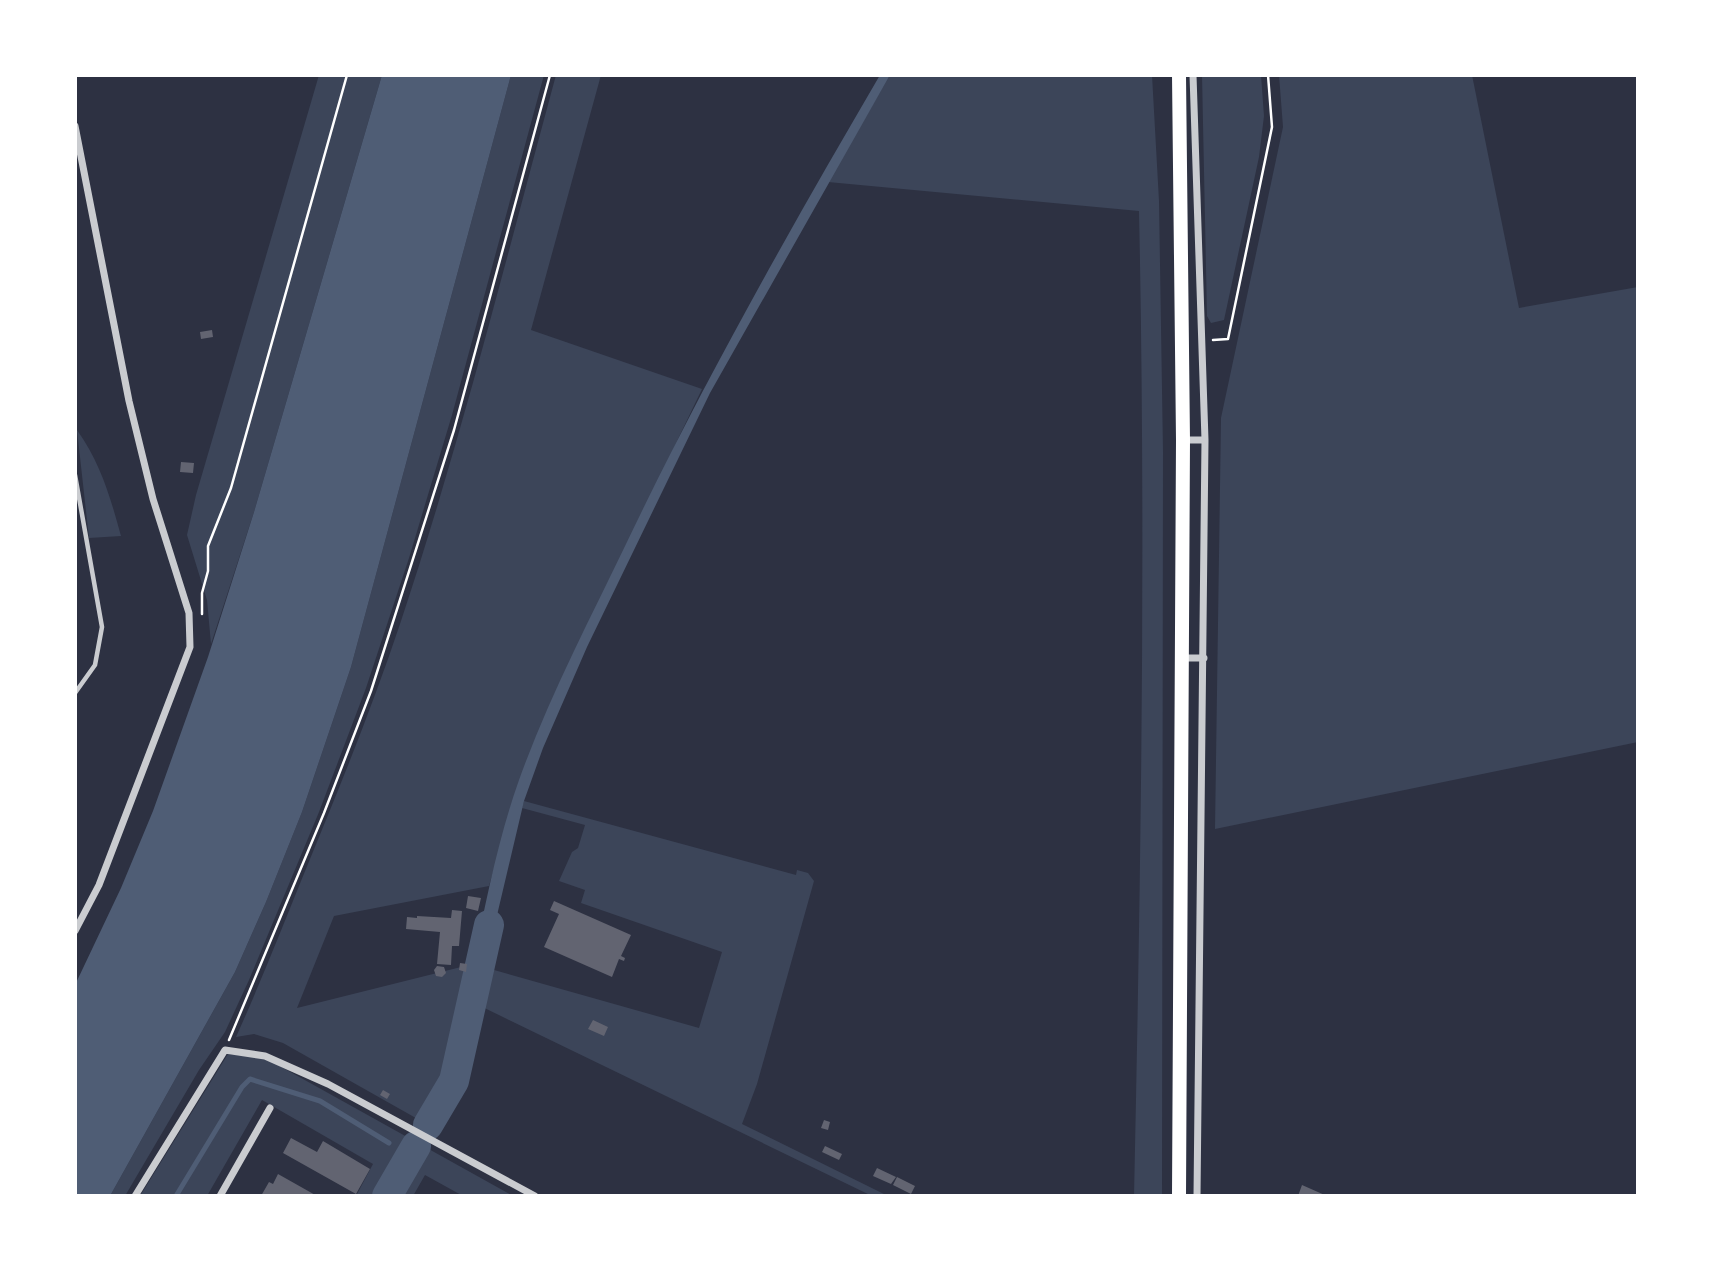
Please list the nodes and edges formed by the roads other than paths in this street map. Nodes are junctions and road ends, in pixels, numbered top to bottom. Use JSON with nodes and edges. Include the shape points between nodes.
{"nodes":[{"id":1,"x":1179,"y":75,"type":"edge"},
{"id":2,"x":1193,"y":75,"type":"edge"},
{"id":3,"x":75,"y":126,"type":"edge"},
{"id":4,"x":1182,"y":341,"type":"junction"},
{"id":5,"x":1202,"y":341,"type":"junction"},
{"id":6,"x":1183,"y":440,"type":"junction"},
{"id":7,"x":1205,"y":440,"type":"junction"},
{"id":8,"x":75,"y":475,"type":"edge"},
{"id":9,"x":1183,"y":658,"type":"junction"},
{"id":10,"x":1204,"y":658,"type":"junction"},
{"id":11,"x":75,"y":693,"type":"edge"},
{"id":12,"x":1181,"y":882,"type":"junction"},
{"id":13,"x":1200,"y":882,"type":"junction"},
{"id":14,"x":75,"y":931,"type":"edge"},
{"id":15,"x":270,"y":1108,"type":"dead end"},
{"id":16,"x":1179,"y":1191,"type":"edge"},
{"id":17,"x":1198,"y":1191,"type":"edge"},
{"id":18,"x":135,"y":1196,"type":"edge"},
{"id":19,"x":220,"y":1196,"type":"edge"},
{"id":20,"x":535,"y":1196,"type":"edge"}],
"edges":[{"from":1,"to":4,"type":"main road"},
{"from":2,"to":5,"type":"street"},
{"from":3,"to":14,"type":"street","via":[[129,401],[153,499],[189,612],[190,646],[99,885]]},
{"from":4,"to":5,"type":"street"},
{"from":4,"to":6,"type":"main road"},
{"from":5,"to":7,"type":"street"},
{"from":6,"to":7,"type":"street"},
{"from":6,"to":9,"type":"main road"},
{"from":7,"to":10,"type":"street"},
{"from":8,"to":11,"type":"lane","via":[[103,627],[95,665]]},
{"from":9,"to":10,"type":"street"},
{"from":9,"to":12,"type":"main road"},
{"from":10,"to":13,"type":"street"},
{"from":12,"to":13,"type":"street"},
{"from":12,"to":16,"type":"main road"},
{"from":13,"to":17,"type":"street"},
{"from":15,"to":19,"type":"street"},
{"from":16,"to":17,"type":"street"},
{"from":18,"to":20,"type":"street","via":[[225,1049],[265,1056],[328,1084]]}]}
